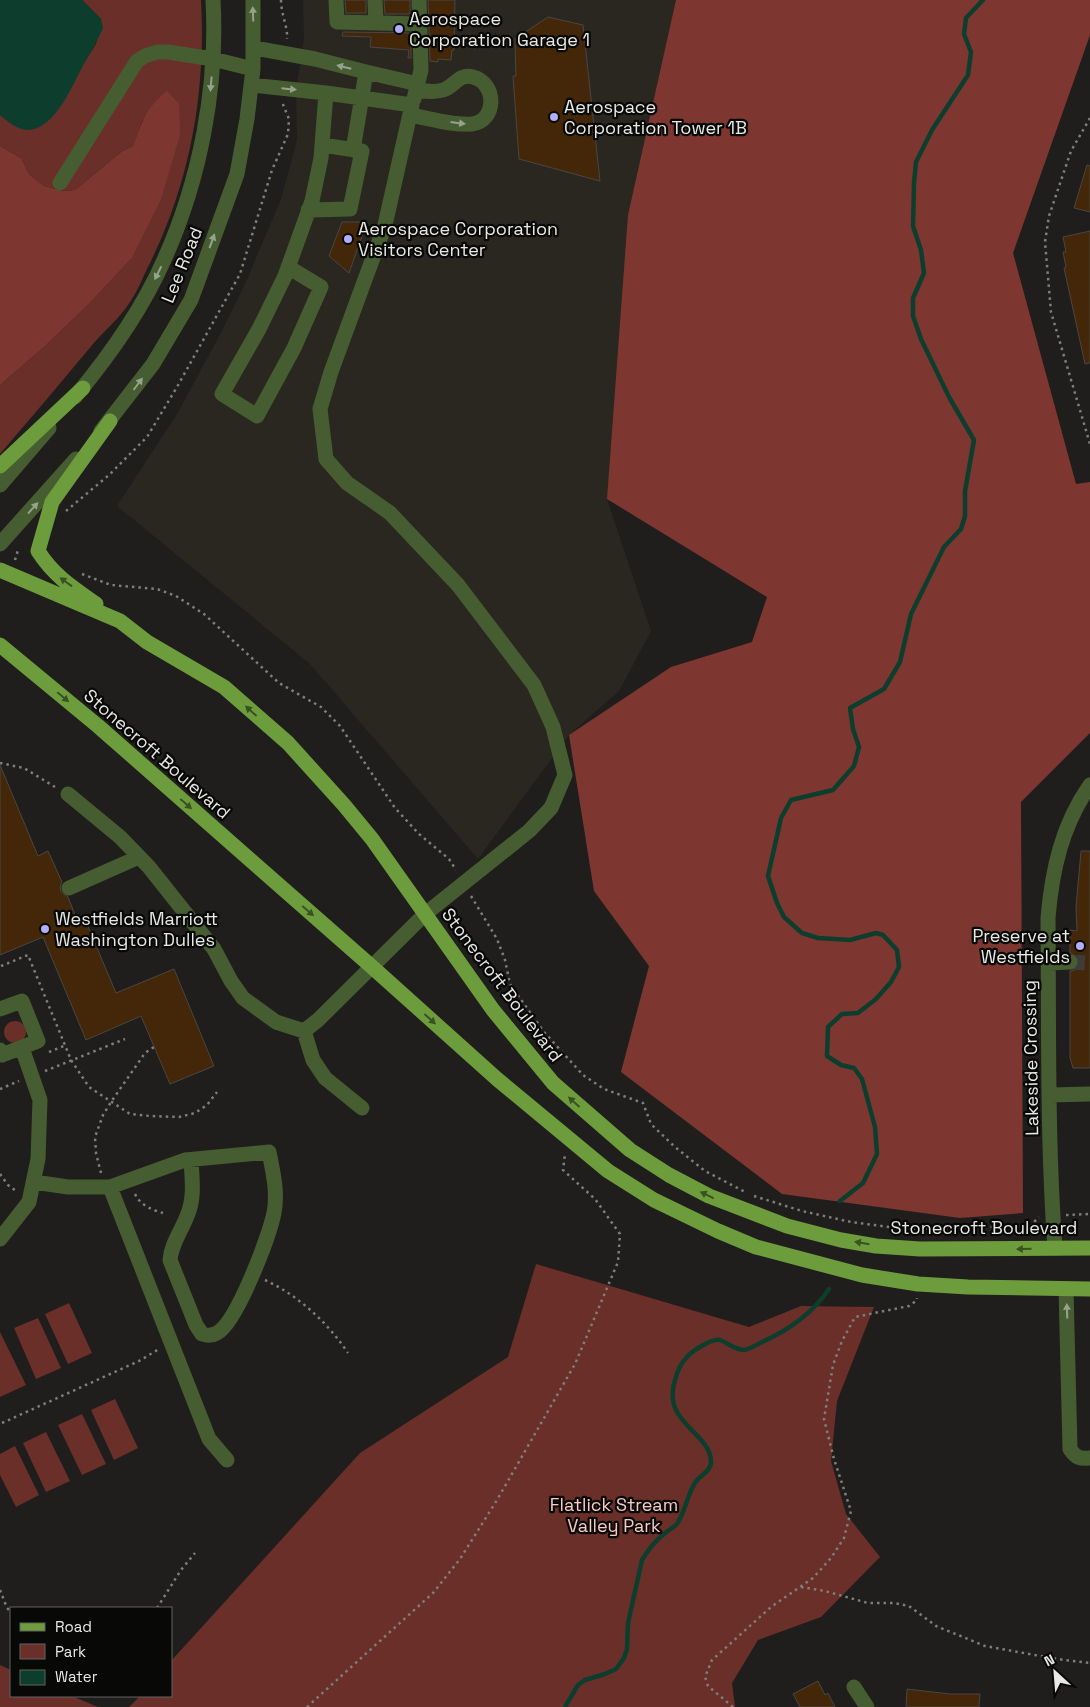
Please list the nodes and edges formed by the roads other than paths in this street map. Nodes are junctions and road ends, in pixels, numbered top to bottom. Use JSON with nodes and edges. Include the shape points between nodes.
{"nodes":[{"id":1,"x":213,"y":0,"type":"edge"},
{"id":2,"x":253,"y":0,"type":"edge"},
{"id":3,"x":336,"y":0,"type":"edge"},
{"id":4,"x":375,"y":0,"type":"edge"},
{"id":5,"x":419,"y":0,"type":"edge"},
{"id":6,"x":376,"y":23,"type":"junction"},
{"id":7,"x":420,"y":24,"type":"junction"},
{"id":8,"x":254,"y":48,"type":"junction"},
{"id":9,"x":213,"y":59,"type":"junction"},
{"id":10,"x":253,"y":69,"type":"junction"},
{"id":11,"x":366,"y":72,"type":"junction"},
{"id":12,"x":252,"y":86,"type":"junction"},
{"id":13,"x":417,"y":87,"type":"junction"},
{"id":14,"x":326,"y":93,"type":"junction"},
{"id":15,"x":361,"y":98,"type":"junction"},
{"id":16,"x":411,"y":110,"type":"junction"},
{"id":17,"x":322,"y":145,"type":"junction"},
{"id":18,"x":354,"y":150,"type":"junction"},
{"id":19,"x":60,"y":183,"type":"dead end"},
{"id":20,"x":308,"y":210,"type":"junction"},
{"id":21,"x":288,"y":267,"type":"junction"},
{"id":22,"x":82,"y":388,"type":"junction"},
{"id":23,"x":110,"y":422,"type":"junction"},
{"id":24,"x":0,"y":466,"type":"edge"},
{"id":25,"x":0,"y":485,"type":"edge"},
{"id":26,"x":0,"y":544,"type":"edge"},
{"id":27,"x":0,"y":570,"type":"edge"},
{"id":28,"x":120,"y":621,"type":"junction"},
{"id":29,"x":0,"y":645,"type":"edge"},
{"id":30,"x":0,"y":657,"type":"edge"},
{"id":31,"x":26,"y":666,"type":"junction"},
{"id":32,"x":1090,"y":785,"type":"edge"},
{"id":33,"x":68,"y":794,"type":"road end"},
{"id":34,"x":140,"y":857,"type":"junction"},
{"id":35,"x":69,"y":888,"type":"dead end"},
{"id":36,"x":424,"y":915,"type":"junction"},
{"id":37,"x":1070,"y":962,"type":"tunnel mouth"},
{"id":38,"x":1049,"y":963,"type":"junction"},
{"id":39,"x":371,"y":966,"type":"junction"},
{"id":40,"x":0,"y":1009,"type":"edge"},
{"id":41,"x":304,"y":1031,"type":"junction"},
{"id":42,"x":22,"y":1048,"type":"junction"},
{"id":43,"x":0,"y":1050,"type":"edge"},
{"id":44,"x":1090,"y":1094,"type":"edge"},
{"id":45,"x":1050,"y":1095,"type":"junction"},
{"id":46,"x":362,"y":1108,"type":"dead end"},
{"id":47,"x":190,"y":1160,"type":"junction"},
{"id":48,"x":34,"y":1182,"type":"junction"},
{"id":49,"x":108,"y":1187,"type":"junction"},
{"id":50,"x":0,"y":1239,"type":"edge"},
{"id":51,"x":1055,"y":1248,"type":"junction"},
{"id":52,"x":1090,"y":1248,"type":"edge"},
{"id":53,"x":1066,"y":1289,"type":"junction"},
{"id":54,"x":1090,"y":1289,"type":"edge"},
{"id":55,"x":1090,"y":1458,"type":"edge"},
{"id":56,"x":227,"y":1460,"type":"dead end"},
{"id":57,"x":854,"y":1687,"type":"dead end"},
{"id":58,"x":867,"y":1707,"type":"edge"}],
"edges":[{"from":1,"to":9,"type":"street","name":"Lee Road"},
{"from":8,"to":2,"type":"street","name":"Lee Road","one_way":true},
{"from":3,"to":6,"type":"street","via":[[337,22]]},
{"from":4,"to":6,"type":"street"},
{"from":5,"to":7,"type":"street"},
{"from":6,"to":7,"type":"street"},
{"from":7,"to":13,"type":"street","via":[[421,70]]},
{"from":8,"to":10,"type":"street","name":"Lee Road"},
{"from":11,"to":8,"type":"street","one_way":true},
{"from":9,"to":10,"type":"street"},
{"from":9,"to":19,"type":"street","via":[[157,52],[137,61]]},
{"from":9,"to":22,"type":"street","name":"Lee Road","one_way":true,"via":[[210,96],[195,171],[165,260],[118,342]]},
{"from":10,"to":12,"type":"street","name":"Lee Road"},
{"from":11,"to":13,"type":"street"},
{"from":11,"to":15,"type":"street"},
{"from":12,"to":14,"type":"street","one_way":true},
{"from":23,"to":12,"type":"street","name":"Lee Road","one_way":true,"via":[[153,364],[191,300],[237,174]]},
{"from":13,"to":16,"type":"street"},
{"from":16,"to":13,"type":"street","one_way":true,"via":[[461,124],[473,124],[482,120],[491,106],[487,86],[475,77],[460,77],[446,89],[435,92]]},
{"from":14,"to":15,"type":"street"},
{"from":14,"to":17,"type":"street"},
{"from":15,"to":16,"type":"street"},
{"from":15,"to":18,"type":"street"},
{"from":16,"to":36,"type":"street","via":[[385,225],[330,372],[320,409],[326,459],[347,484],[390,513],[458,585],[534,686],[552,727],[564,775],[551,808],[529,831]]},
{"from":17,"to":18,"type":"street"},
{"from":17,"to":20,"type":"street"},
{"from":18,"to":20,"type":"street","via":[[362,151],[350,209]]},
{"from":20,"to":21,"type":"street"},
{"from":21,"to":21,"type":"street","via":[[321,287],[294,348],[257,416],[222,394],[259,329]]},
{"from":22,"to":24,"type":"main road"},
{"from":22,"to":25,"type":"street","name":"Lee Road"},
{"from":26,"to":23,"type":"street","name":"Lee Road","one_way":true},
{"from":28,"to":23,"type":"main road","one_way":true,"via":[[58,577],[38,552],[52,502]]},
{"from":27,"to":28,"type":"main road","name":"Stonecroft Boulevard"},
{"from":36,"to":28,"type":"main road","name":"Stonecroft Boulevard","one_way":true,"via":[[372,839],[288,743],[224,687],[147,642]]},
{"from":29,"to":31,"type":"main road","name":"Stonecroft Boulevard"},
{"from":30,"to":31,"type":"main road"},
{"from":31,"to":39,"type":"main road","name":"Stonecroft Boulevard","one_way":true},
{"from":32,"to":38,"type":"street","name":"Lakeside Crossing","via":[[1069,820],[1054,867],[1048,918]]},
{"from":33,"to":34,"type":"street"},
{"from":34,"to":35,"type":"street"},
{"from":34,"to":41,"type":"street","via":[[214,949],[243,998],[276,1022]]},
{"from":36,"to":39,"type":"street"},
{"from":51,"to":36,"type":"main road","name":"Stonecroft Boulevard","one_way":true,"via":[[920,1249],[876,1246],[787,1226],[701,1192],[630,1150],[553,1084],[493,1010]]},
{"from":37,"to":38,"type":"street"},
{"from":38,"to":45,"type":"street","name":"Lakeside Crossing"},
{"from":39,"to":41,"type":"street"},
{"from":39,"to":53,"type":"main road","name":"Stonecroft Boulevard","one_way":true,"via":[[497,1079],[608,1171],[646,1195],[718,1231],[756,1247],[841,1270],[918,1284]]},
{"from":40,"to":42,"type":"street","via":[[22,1001],[38,1041]]},
{"from":41,"to":46,"type":"street","via":[[313,1060],[325,1078]]},
{"from":42,"to":43,"type":"street","via":[[2,1055]]},
{"from":42,"to":48,"type":"street","via":[[40,1100]]},
{"from":44,"to":45,"type":"street"},
{"from":45,"to":51,"type":"street","name":"Lakeside Crossing"},
{"from":47,"to":47,"type":"street","via":[[269,1152],[274,1175],[274,1212],[252,1276],[224,1327],[209,1336],[202,1334],[196,1325],[170,1260],[170,1252],[192,1202]]},
{"from":47,"to":49,"type":"street"},
{"from":48,"to":49,"type":"street","via":[[68,1187]]},
{"from":48,"to":50,"type":"street","via":[[29,1202]]},
{"from":49,"to":56,"type":"street","via":[[209,1440]]},
{"from":51,"to":52,"type":"main road","name":"Stonecroft Boulevard"},
{"from":53,"to":54,"type":"main road","name":"Stonecroft Boulevard"},
{"from":55,"to":53,"type":"street","one_way":true,"via":[[1074,1456],[1070,1449]]},
{"from":57,"to":58,"type":"street"}]}
